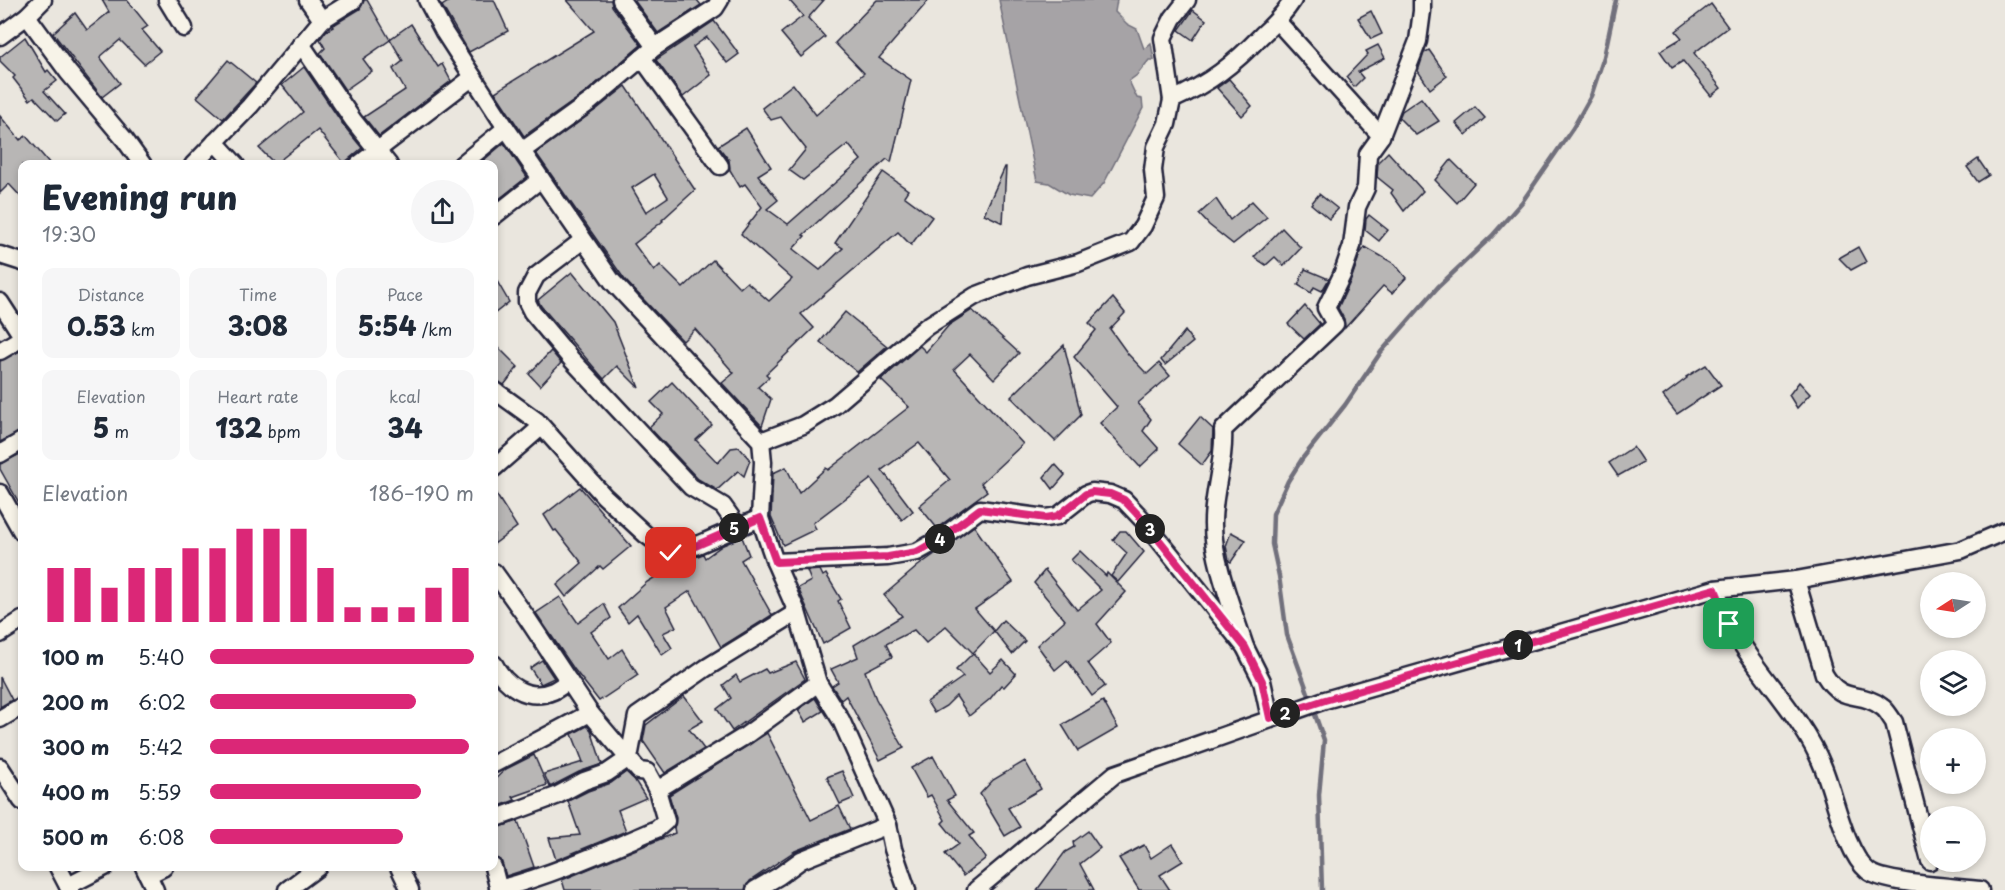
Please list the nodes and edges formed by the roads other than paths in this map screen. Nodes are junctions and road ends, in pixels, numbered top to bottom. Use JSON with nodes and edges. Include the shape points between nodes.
{"nodes":[{"id":1,"x":42,"y":0,"type":"edge"},
{"id":2,"x":167,"y":0,"type":"edge"},
{"id":3,"x":308,"y":0,"type":"edge"},
{"id":4,"x":354,"y":0,"type":"edge"},
{"id":5,"x":427,"y":0,"type":"edge"},
{"id":6,"x":621,"y":0,"type":"edge"},
{"id":7,"x":720,"y":0,"type":"edge"},
{"id":8,"x":1187,"y":0,"type":"edge"},
{"id":9,"x":1293,"y":0,"type":"edge"},
{"id":10,"x":1422,"y":0,"type":"edge"},
{"id":11,"x":27,"y":16,"type":"junction"},
{"id":12,"x":322,"y":20,"type":"junction"},
{"id":13,"x":1277,"y":21,"type":"junction"},
{"id":14,"x":184,"y":28,"type":"dead end"},
{"id":15,"x":0,"y":36,"type":"edge"},
{"id":16,"x":300,"y":44,"type":"junction"},
{"id":17,"x":648,"y":53,"type":"junction"},
{"id":18,"x":473,"y":77,"type":"junction"},
{"id":19,"x":1172,"y":100,"type":"junction"},
{"id":20,"x":506,"y":128,"type":"junction"},
{"id":21,"x":1381,"y":136,"type":"junction"},
{"id":22,"x":216,"y":142,"type":"junction"},
{"id":23,"x":376,"y":149,"type":"junction"},
{"id":24,"x":522,"y":151,"type":"junction"},
{"id":25,"x":139,"y":160,"type":"edge"},
{"id":26,"x":198,"y":160,"type":"edge"},
{"id":27,"x":232,"y":160,"type":"edge"},
{"id":28,"x":364,"y":160,"type":"edge"},
{"id":29,"x":385,"y":160,"type":"edge"},
{"id":30,"x":466,"y":160,"type":"edge"},
{"id":31,"x":720,"y":166,"type":"dead end"},
{"id":32,"x":540,"y":179,"type":"junction"},
{"id":33,"x":498,"y":213,"type":"edge"},
{"id":34,"x":583,"y":240,"type":"junction"},
{"id":35,"x":0,"y":255,"type":"edge"},
{"id":36,"x":18,"y":261,"type":"edge"},
{"id":37,"x":0,"y":302,"type":"edge"},
{"id":38,"x":18,"y":331,"type":"edge"},
{"id":39,"x":18,"y":340,"type":"edge"},
{"id":40,"x":0,"y":351,"type":"edge"},
{"id":41,"x":498,"y":393,"type":"edge"},
{"id":42,"x":541,"y":427,"type":"junction"},
{"id":43,"x":761,"y":441,"type":"junction"},
{"id":44,"x":18,"y":443,"type":"edge"},
{"id":45,"x":0,"y":454,"type":"edge"},
{"id":46,"x":498,"y":465,"type":"edge"},
{"id":47,"x":3,"y":504,"type":"edge"},
{"id":48,"x":760,"y":518,"type":"junction"},
{"id":49,"x":18,"y":523,"type":"edge"},
{"id":50,"x":738,"y":527,"type":"junction"},
{"id":51,"x":2005,"y":531,"type":"edge"},
{"id":52,"x":776,"y":562,"type":"junction"},
{"id":53,"x":498,"y":578,"type":"edge"},
{"id":54,"x":1796,"y":580,"type":"junction"},
{"id":55,"x":1715,"y":589,"type":"junction"},
{"id":56,"x":797,"y":612,"type":"junction"},
{"id":57,"x":18,"y":623,"type":"edge"},
{"id":58,"x":0,"y":634,"type":"edge"},
{"id":59,"x":1245,"y":647,"type":"junction"},
{"id":60,"x":498,"y":670,"type":"edge"},
{"id":61,"x":568,"y":681,"type":"junction"},
{"id":62,"x":818,"y":683,"type":"junction"},
{"id":63,"x":18,"y":708,"type":"edge"},
{"id":64,"x":590,"y":713,"type":"junction"},
{"id":65,"x":1270,"y":718,"type":"junction"},
{"id":66,"x":0,"y":719,"type":"edge"},
{"id":67,"x":629,"y":758,"type":"junction"},
{"id":68,"x":498,"y":762,"type":"edge"},
{"id":69,"x":0,"y":767,"type":"edge"},
{"id":70,"x":18,"y":789,"type":"edge"},
{"id":71,"x":657,"y":790,"type":"junction"},
{"id":72,"x":498,"y":818,"type":"edge"},
{"id":73,"x":1920,"y":820,"type":"edge"},
{"id":74,"x":888,"y":825,"type":"junction"},
{"id":75,"x":60,"y":871,"type":"edge"},
{"id":76,"x":98,"y":871,"type":"edge"},
{"id":77,"x":313,"y":871,"type":"edge"},
{"id":78,"x":401,"y":871,"type":"edge"},
{"id":79,"x":494,"y":871,"type":"edge"},
{"id":80,"x":1934,"y":872,"type":"edge"},
{"id":81,"x":1937,"y":886,"type":"junction"},
{"id":82,"x":69,"y":888,"type":"edge"},
{"id":83,"x":287,"y":890,"type":"edge"},
{"id":84,"x":410,"y":890,"type":"edge"},
{"id":85,"x":498,"y":890,"type":"edge"},
{"id":86,"x":756,"y":890,"type":"edge"},
{"id":87,"x":907,"y":890,"type":"edge"},
{"id":88,"x":976,"y":890,"type":"edge"},
{"id":89,"x":1980,"y":890,"type":"edge"}],
"edges":[{"from":1,"to":11,"type":"street"},
{"from":2,"to":14,"type":"street"},
{"from":3,"to":12,"type":"street"},
{"from":4,"to":12,"type":"street"},
{"from":5,"to":18,"type":"street"},
{"from":6,"to":17,"type":"street"},
{"from":7,"to":17,"type":"street","via":[[715,8]]},
{"from":8,"to":19,"type":"street","via":[[1163,38]]},
{"from":9,"to":13,"type":"street"},
{"from":10,"to":21,"type":"street","via":[[1418,41]]},
{"from":11,"to":15,"type":"street"},
{"from":11,"to":25,"type":"street"},
{"from":12,"to":16,"type":"street"},
{"from":13,"to":19,"type":"street","via":[[1220,74]]},
{"from":13,"to":21,"type":"street"},
{"from":16,"to":22,"type":"street"},
{"from":16,"to":23,"type":"street"},
{"from":17,"to":24,"type":"street"},
{"from":17,"to":31,"type":"street"},
{"from":18,"to":20,"type":"street"},
{"from":18,"to":23,"type":"street"},
{"from":19,"to":43,"type":"street","via":[[1152,170],[1156,198],[1131,242],[975,296],[926,327],[835,405],[803,425]]},
{"from":20,"to":24,"type":"street"},
{"from":20,"to":30,"type":"street"},
{"from":21,"to":59,"type":"street","via":[[1368,154],[1366,188],[1357,207],[1352,246],[1326,308],[1335,324],[1223,430],[1212,525]]},
{"from":22,"to":26,"type":"street"},
{"from":22,"to":27,"type":"street"},
{"from":23,"to":28,"type":"street"},
{"from":23,"to":29,"type":"street"},
{"from":24,"to":32,"type":"street"},
{"from":32,"to":33,"type":"street"},
{"from":32,"to":34,"type":"street"},
{"from":34,"to":43,"type":"street","via":[[612,281]]},
{"from":34,"to":50,"type":"street","via":[[536,276],[527,293],[532,312],[691,487],[723,506]]},
{"from":35,"to":36,"type":"street"},
{"from":37,"to":38,"type":"street"},
{"from":39,"to":40,"type":"street"},
{"from":41,"to":42,"type":"street"},
{"from":42,"to":46,"type":"street"},
{"from":42,"to":50,"type":"street","via":[[603,496],[671,553]]},
{"from":43,"to":48,"type":"street"},
{"from":44,"to":45,"type":"street"},
{"from":47,"to":49,"type":"street"},
{"from":48,"to":50,"type":"street"},
{"from":48,"to":52,"type":"street"},
{"from":51,"to":54,"type":"street","via":[[1961,550]]},
{"from":52,"to":56,"type":"street"},
{"from":52,"to":59,"type":"street","via":[[917,552],[980,509],[1046,518],[1058,516],[1086,494],[1110,494],[1124,500],[1143,520]]},
{"from":53,"to":61,"type":"street"},
{"from":54,"to":55,"type":"street"},
{"from":54,"to":73,"type":"street","via":[[1824,674],[1831,685],[1840,693],[1875,702],[1894,722]]},
{"from":55,"to":65,"type":"street"},
{"from":55,"to":81,"type":"street","via":[[1742,646],[1809,738],[1823,766],[1851,848],[1861,864],[1870,873],[1890,879]]},
{"from":56,"to":62,"type":"street"},
{"from":56,"to":67,"type":"street","via":[[637,716]]},
{"from":57,"to":58,"type":"street"},
{"from":59,"to":65,"type":"street","via":[[1262,681]]},
{"from":60,"to":61,"type":"street","via":[[507,684],[524,693],[554,691]]},
{"from":61,"to":64,"type":"street"},
{"from":62,"to":71,"type":"street","via":[[745,736]]},
{"from":62,"to":74,"type":"street","via":[[841,720]]},
{"from":63,"to":66,"type":"street"},
{"from":64,"to":67,"type":"street"},
{"from":64,"to":68,"type":"street"},
{"from":65,"to":88,"type":"street","via":[[1114,774]]},
{"from":67,"to":71,"type":"street","via":[[639,771],[647,772]]},
{"from":67,"to":72,"type":"street","via":[[607,773]]},
{"from":69,"to":70,"type":"street"},
{"from":71,"to":85,"type":"street","via":[[666,821],[657,829],[554,872]]},
{"from":74,"to":86,"type":"street","via":[[801,860]]},
{"from":74,"to":87,"type":"street"},
{"from":75,"to":82,"type":"street"},
{"from":76,"to":82,"type":"street"},
{"from":77,"to":83,"type":"street"},
{"from":78,"to":84,"type":"street"},
{"from":79,"to":85,"type":"street"},
{"from":80,"to":81,"type":"street"},
{"from":81,"to":89,"type":"street"}]}
